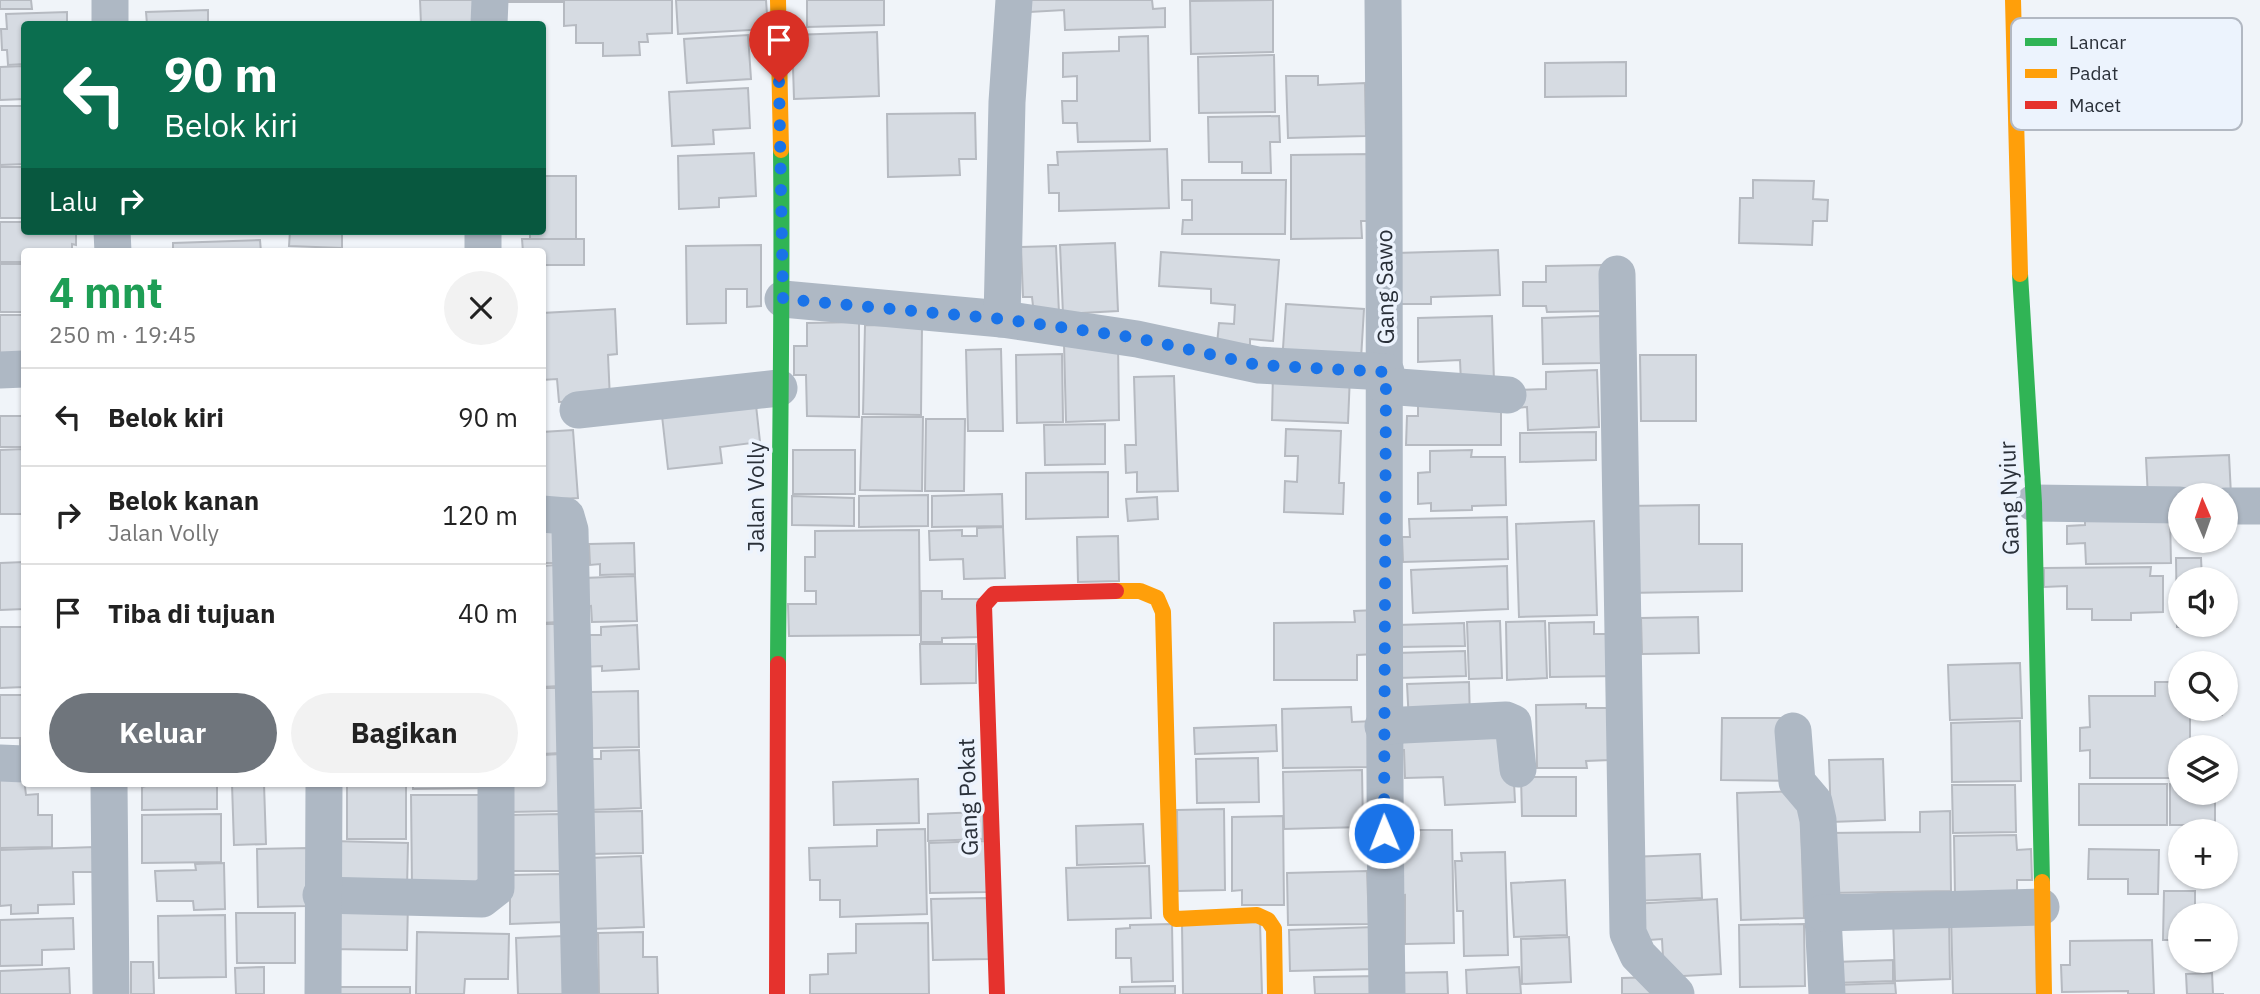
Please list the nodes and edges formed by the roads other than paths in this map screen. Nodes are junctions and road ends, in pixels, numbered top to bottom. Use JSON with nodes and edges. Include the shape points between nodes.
{"nodes":[{"id":1,"x":110,"y":0,"type":"edge"},
{"id":2,"x":490,"y":0,"type":"edge"},
{"id":3,"x":778,"y":0,"type":"edge"},
{"id":4,"x":1014,"y":0,"type":"edge"},
{"id":5,"x":1383,"y":0,"type":"edge"},
{"id":6,"x":2013,"y":0,"type":"edge"},
{"id":7,"x":2013,"y":18,"type":"edge"},
{"id":8,"x":110,"y":21,"type":"edge"},
{"id":9,"x":489,"y":21,"type":"edge"},
{"id":10,"x":2015,"y":130,"type":"edge"},
{"id":11,"x":1617,"y":274,"type":"dead end"},
{"id":12,"x":783,"y":299,"type":"junction"},
{"id":13,"x":1002,"y":319,"type":"junction"},
{"id":14,"x":21,"y":369,"type":"edge"},
{"id":15,"x":0,"y":370,"type":"edge"},
{"id":16,"x":1386,"y":379,"type":"junction"},
{"id":17,"x":779,"y":388,"type":"junction"},
{"id":18,"x":1508,"y":395,"type":"dead end"},
{"id":19,"x":578,"y":410,"type":"dead end"},
{"id":20,"x":2034,"y":503,"type":"junction"},
{"id":21,"x":2168,"y":505,"type":"edge"},
{"id":22,"x":2238,"y":506,"type":"edge"},
{"id":23,"x":2260,"y":506,"type":"edge"},
{"id":24,"x":546,"y":514,"type":"edge"},
{"id":25,"x":1383,"y":726,"type":"junction"},
{"id":26,"x":1793,"y":731,"type":"dead end"},
{"id":27,"x":0,"y":763,"type":"edge"},
{"id":28,"x":21,"y":764,"type":"edge"},
{"id":29,"x":1518,"y":769,"type":"dead end"},
{"id":30,"x":109,"y":787,"type":"edge"},
{"id":31,"x":324,"y":787,"type":"edge"},
{"id":32,"x":496,"y":787,"type":"edge"},
{"id":33,"x":321,"y":895,"type":"junction"},
{"id":34,"x":2041,"y":907,"type":"junction"},
{"id":35,"x":1823,"y":913,"type":"junction"},
{"id":36,"x":111,"y":994,"type":"edge"},
{"id":37,"x":323,"y":994,"type":"edge"},
{"id":38,"x":580,"y":994,"type":"edge"},
{"id":39,"x":777,"y":994,"type":"edge"},
{"id":40,"x":997,"y":994,"type":"edge"},
{"id":41,"x":1275,"y":994,"type":"edge"},
{"id":42,"x":1387,"y":994,"type":"edge"},
{"id":43,"x":1676,"y":994,"type":"edge"},
{"id":44,"x":1827,"y":994,"type":"edge"},
{"id":45,"x":2044,"y":994,"type":"edge"}],
"edges":[{"from":1,"to":8,"type":"street"},
{"from":2,"to":9,"type":"street"},
{"from":3,"to":12,"type":"street","name":"Jalan Volly"},
{"from":4,"to":13,"type":"street"},
{"from":5,"to":16,"type":"street","name":"Gang Sawo"},
{"from":6,"to":7,"type":"street","name":"Gang Nyiur"},
{"from":10,"to":20,"type":"street","name":"Gang Nyiur"},
{"from":11,"to":43,"type":"street","via":[[1628,933],[1638,955]]},
{"from":12,"to":13,"type":"street"},
{"from":12,"to":17,"type":"street","name":"Jalan Volly"},
{"from":13,"to":16,"type":"street","via":[[1137,338],[1258,365]]},
{"from":14,"to":15,"type":"street"},
{"from":16,"to":18,"type":"street"},
{"from":16,"to":25,"type":"street","name":"Gang Sawo"},
{"from":17,"to":19,"type":"street"},
{"from":17,"to":39,"type":"street","name":"Jalan Volly"},
{"from":20,"to":21,"type":"street"},
{"from":20,"to":34,"type":"street","name":"Gang Nyiur"},
{"from":22,"to":23,"type":"street"},
{"from":24,"to":38,"type":"street","via":[[566,516],[570,530]]},
{"from":25,"to":29,"type":"street","via":[[1506,720],[1513,723],[1515,731]]},
{"from":25,"to":42,"type":"street","name":"Gang Sawo"},
{"from":26,"to":35,"type":"street","via":[[1797,782],[1814,802],[1818,820]]},
{"from":27,"to":28,"type":"street"},
{"from":30,"to":36,"type":"street"},
{"from":31,"to":33,"type":"street"},
{"from":32,"to":33,"type":"street","via":[[496,888],[491,895],[482,899]]},
{"from":33,"to":37,"type":"street"},
{"from":34,"to":35,"type":"street"},
{"from":34,"to":45,"type":"street","name":"Gang Nyiur"},
{"from":35,"to":44,"type":"street"},
{"from":40,"to":41,"type":"street","name":"Gang Pokat","via":[[986,599],[994,594],[1140,591],[1157,598],[1163,612],[1171,914],[1177,919],[1257,915],[1268,920],[1274,929]]}]}
